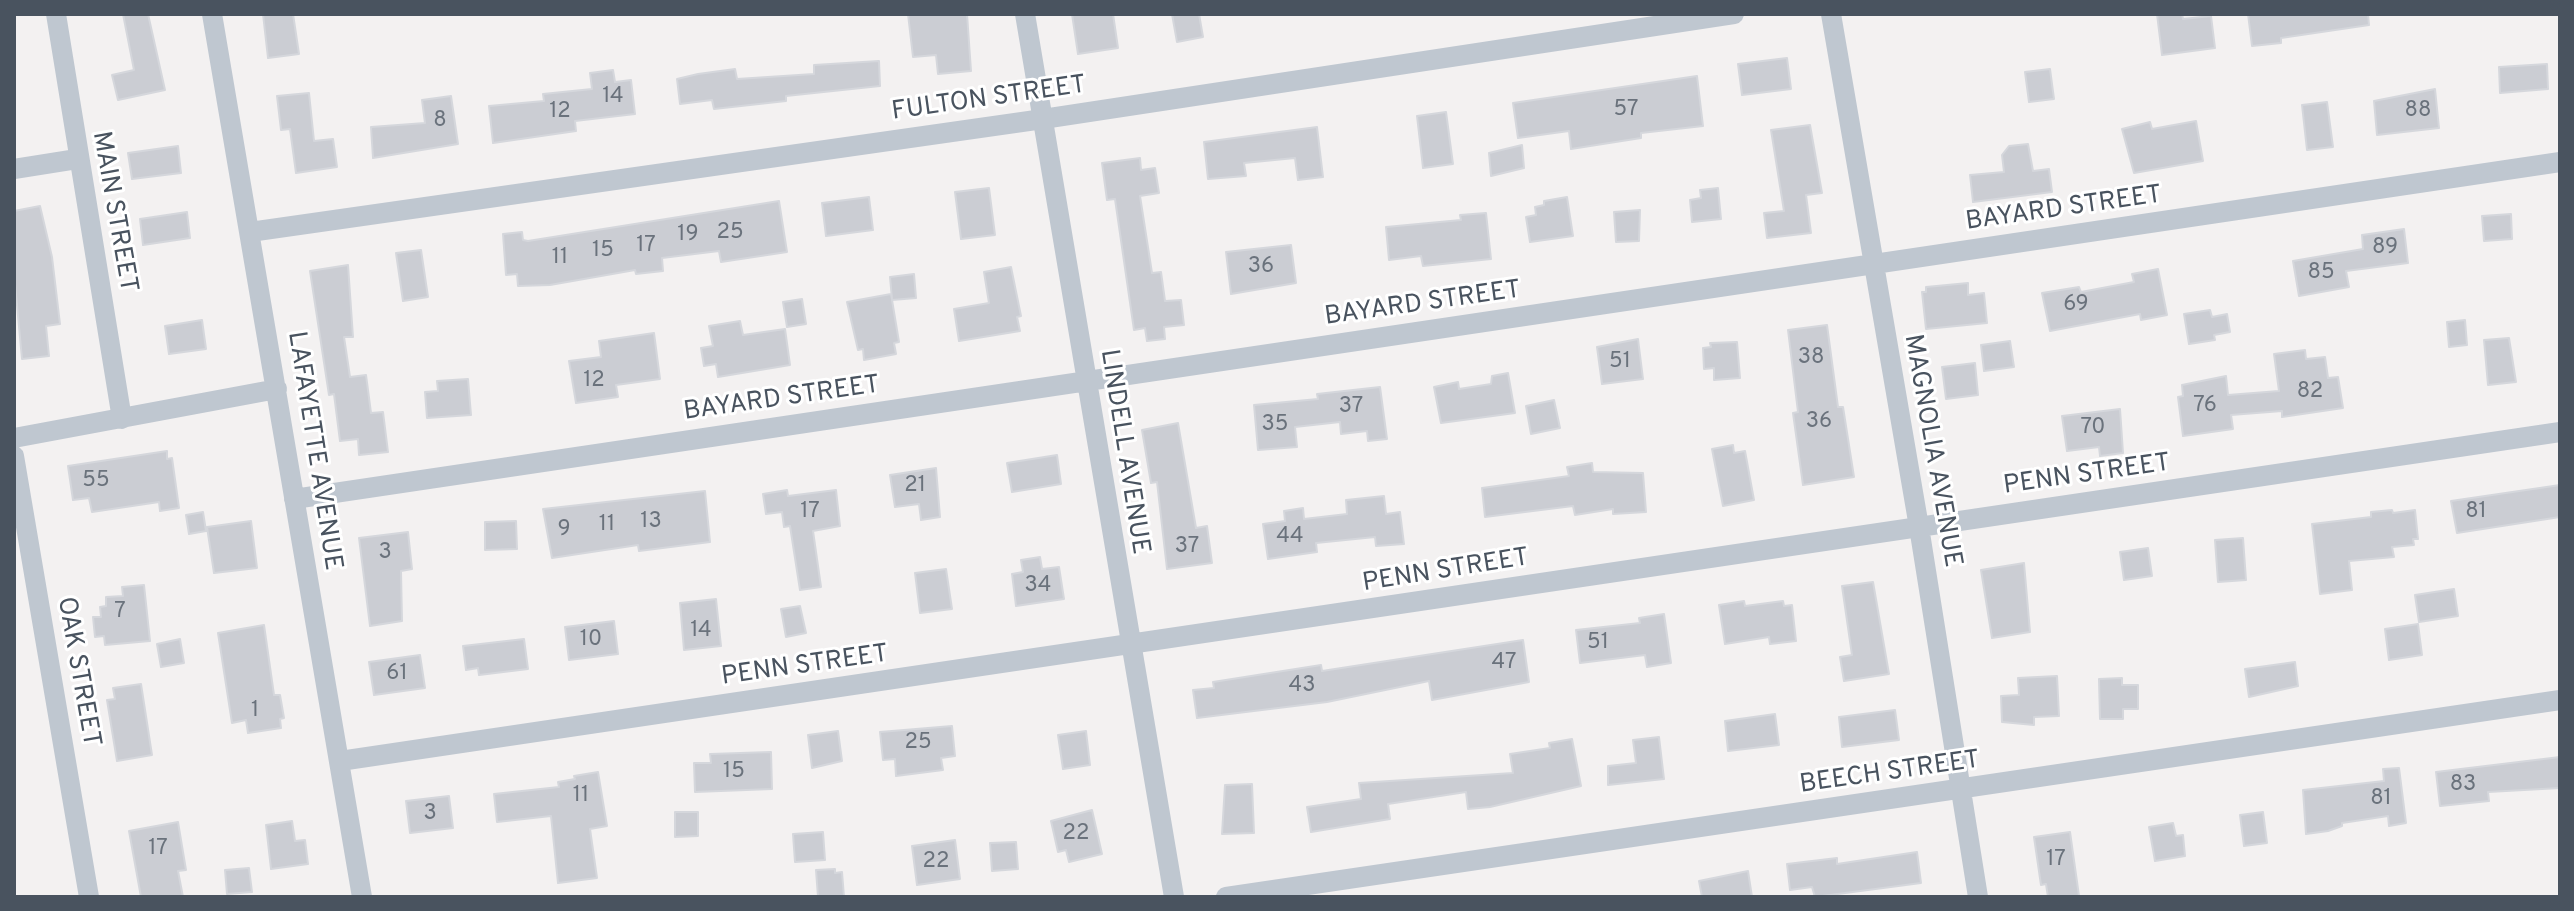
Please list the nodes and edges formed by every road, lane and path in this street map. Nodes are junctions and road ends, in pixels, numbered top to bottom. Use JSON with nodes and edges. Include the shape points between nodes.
{"nodes":[{"id":1,"x":56,"y":14,"type":"edge"},
{"id":2,"x":212,"y":14,"type":"edge"},
{"id":3,"x":1025,"y":14,"type":"edge"},
{"id":4,"x":1734,"y":14,"type":"edge"},
{"id":5,"x":1831,"y":14,"type":"edge"},
{"id":6,"x":1043,"y":119,"type":"junction"},
{"id":7,"x":77,"y":159,"type":"junction"},
{"id":8,"x":2560,"y":162,"type":"edge"},
{"id":9,"x":14,"y":169,"type":"edge"},
{"id":10,"x":250,"y":232,"type":"junction"},
{"id":11,"x":1872,"y":265,"type":"junction"},
{"id":12,"x":1084,"y":381,"type":"junction"},
{"id":13,"x":277,"y":389,"type":"junction"},
{"id":14,"x":122,"y":419,"type":"junction"},
{"id":15,"x":2560,"y":432,"type":"edge"},
{"id":16,"x":14,"y":438,"type":"edge"},
{"id":17,"x":14,"y":456,"type":"edge"},
{"id":18,"x":294,"y":499,"type":"junction"},
{"id":19,"x":1919,"y":527,"type":"junction"},
{"id":20,"x":1129,"y":646,"type":"junction"},
{"id":21,"x":2560,"y":700,"type":"edge"},
{"id":22,"x":340,"y":761,"type":"junction"},
{"id":23,"x":1959,"y":790,"type":"junction"},
{"id":24,"x":89,"y":897,"type":"edge"},
{"id":25,"x":362,"y":897,"type":"edge"},
{"id":26,"x":1174,"y":897,"type":"edge"},
{"id":27,"x":1226,"y":897,"type":"edge"},
{"id":28,"x":1978,"y":897,"type":"edge"}],
"edges":[{"from":1,"to":7,"type":"street","name":"MAIN STREET"},
{"from":2,"to":10,"type":"street","name":"LAFAYETTE AVENUE"},
{"from":3,"to":6,"type":"street","name":"LINDELL AVENUE"},
{"from":4,"to":6,"type":"street","name":"FULTON STREET"},
{"from":5,"to":11,"type":"street","name":"MAGNOLIA AVENUE"},
{"from":6,"to":10,"type":"street","name":"FULTON STREET"},
{"from":6,"to":12,"type":"street","name":"LINDELL AVENUE"},
{"from":7,"to":9,"type":"street"},
{"from":7,"to":14,"type":"street","name":"MAIN STREET"},
{"from":8,"to":11,"type":"street","name":"BAYARD STREET"},
{"from":10,"to":13,"type":"street","name":"LAFAYETTE AVENUE"},
{"from":11,"to":12,"type":"street","name":"BAYARD STREET"},
{"from":11,"to":19,"type":"street","name":"MAGNOLIA AVENUE"},
{"from":12,"to":18,"type":"street","name":"BAYARD STREET"},
{"from":12,"to":20,"type":"street","name":"LINDELL AVENUE"},
{"from":13,"to":14,"type":"street"},
{"from":13,"to":18,"type":"street","name":"LAFAYETTE AVENUE"},
{"from":14,"to":16,"type":"street"},
{"from":15,"to":19,"type":"street","name":"PENN STREET"},
{"from":17,"to":24,"type":"street","name":"OAK STREET"},
{"from":18,"to":22,"type":"street","name":"LAFAYETTE AVENUE"},
{"from":19,"to":20,"type":"street","name":"PENN STREET"},
{"from":19,"to":23,"type":"street","name":"MAGNOLIA AVENUE"},
{"from":20,"to":22,"type":"street","name":"PENN STREET"},
{"from":20,"to":26,"type":"street","name":"LINDELL AVENUE"},
{"from":21,"to":23,"type":"street","name":"BEECH STREET"},
{"from":22,"to":25,"type":"street","name":"LAFAYETTE AVENUE"},
{"from":23,"to":27,"type":"street","name":"BEECH STREET"},
{"from":23,"to":28,"type":"street","name":"MAGNOLIA AVENUE"}]}
